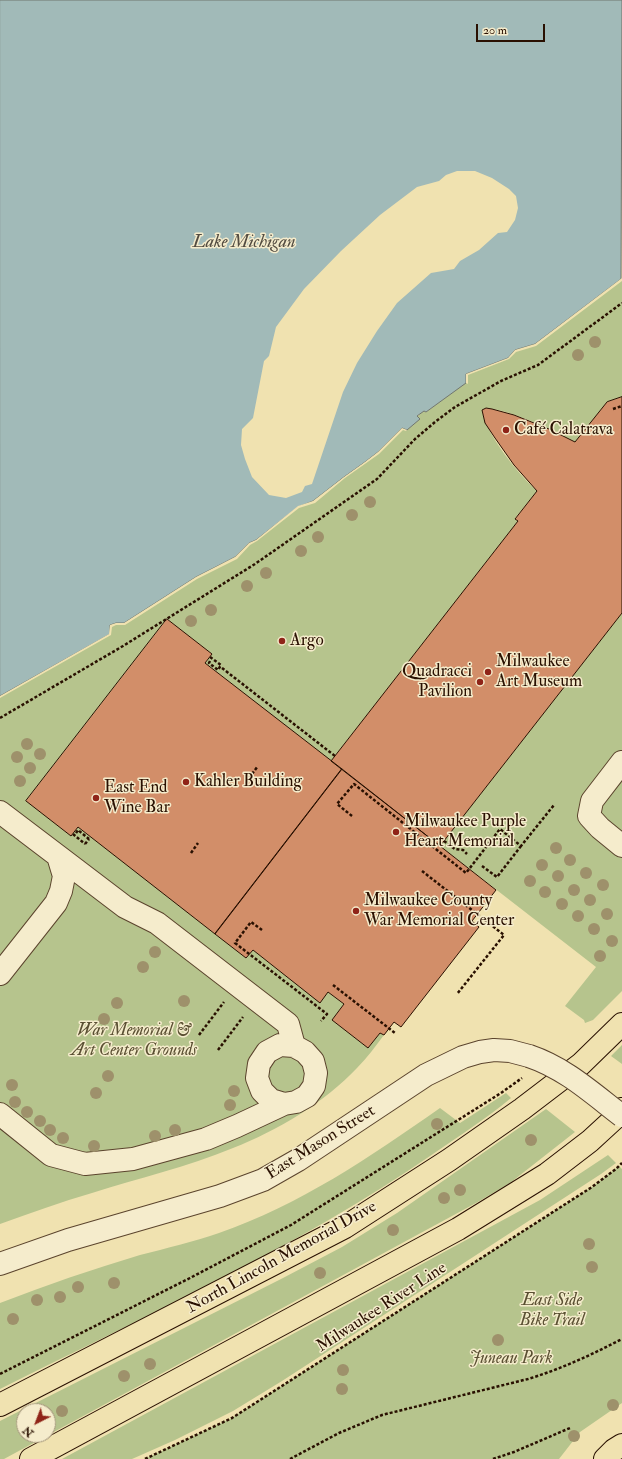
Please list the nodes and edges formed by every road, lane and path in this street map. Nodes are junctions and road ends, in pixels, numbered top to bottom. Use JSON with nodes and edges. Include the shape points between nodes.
{"nodes":[{"id":1,"x":622,"y":303,"type":"edge"},
{"id":2,"x":622,"y":406,"type":"edge"},
{"id":3,"x":613,"y":409,"type":"dead end"},
{"id":4,"x":210,"y":657,"type":"dead end"},
{"id":5,"x":210,"y":661,"type":"dead end"},
{"id":6,"x":222,"y":668,"type":"dead end"},
{"id":7,"x":0,"y":718,"type":"edge"},
{"id":8,"x":335,"y":756,"type":"dead end"},
{"id":9,"x":621,"y":765,"type":"edge"},
{"id":10,"x":258,"y":766,"type":"dead end"},
{"id":11,"x":249,"y":778,"type":"dead end"},
{"id":12,"x":554,"y":805,"type":"dead end"},
{"id":13,"x":0,"y":812,"type":"edge"},
{"id":14,"x":352,"y":816,"type":"dead end"},
{"id":15,"x":444,"y":841,"type":"dead end"},
{"id":16,"x":198,"y":843,"type":"dead end"},
{"id":17,"x":87,"y":844,"type":"joint"},
{"id":18,"x":521,"y":846,"type":"junction"},
{"id":19,"x":622,"y":846,"type":"edge"},
{"id":20,"x":191,"y":853,"type":"dead end"},
{"id":21,"x":467,"y":854,"type":"dead end"},
{"id":22,"x":58,"y":856,"type":"junction"},
{"id":23,"x":482,"y":866,"type":"dead end"},
{"id":24,"x":422,"y":871,"type":"dead end"},
{"id":25,"x":262,"y":930,"type":"dead end"},
{"id":26,"x":0,"y":974,"type":"edge"},
{"id":27,"x":237,"y":984,"type":"junction"},
{"id":28,"x":333,"y":985,"type":"dead end"},
{"id":29,"x":457,"y":994,"type":"dead end"},
{"id":30,"x":256,"y":999,"type":"junction"},
{"id":31,"x":322,"y":1021,"type":"dead end"},
{"id":32,"x":622,"y":1024,"type":"edge"},
{"id":33,"x":394,"y":1033,"type":"dead end"},
{"id":34,"x":199,"y":1035,"type":"dead end"},
{"id":35,"x":294,"y":1046,"type":"junction"},
{"id":36,"x":218,"y":1050,"type":"dead end"},
{"id":37,"x":528,"y":1065,"type":"junction"},
{"id":38,"x":284,"y":1104,"type":"junction"},
{"id":39,"x":622,"y":1109,"type":"edge"},
{"id":40,"x":0,"y":1114,"type":"edge"},
{"id":41,"x":622,"y":1116,"type":"edge"},
{"id":42,"x":622,"y":1163,"type":"edge"},
{"id":43,"x":0,"y":1264,"type":"edge"},
{"id":44,"x":622,"y":1339,"type":"edge"},
{"id":45,"x":0,"y":1374,"type":"edge"},
{"id":46,"x":0,"y":1405,"type":"edge"},
{"id":47,"x":570,"y":1428,"type":"dead end"},
{"id":48,"x":622,"y":1445,"type":"edge"},
{"id":49,"x":31,"y":1459,"type":"edge"},
{"id":50,"x":145,"y":1459,"type":"edge"},
{"id":51,"x":290,"y":1459,"type":"edge"},
{"id":52,"x":493,"y":1459,"type":"edge"},
{"id":53,"x":605,"y":1459,"type":"edge"}],
"edges":[{"from":1,"to":7,"type":"path","via":[[538,365],[501,381],[455,407],[415,439],[377,478],[255,564],[162,624]]},
{"from":2,"to":3,"type":"path"},
{"from":4,"to":5,"type":"path","via":[[221,665],[218,670],[209,663]]},
{"from":6,"to":8,"type":"path"},
{"from":9,"to":19,"type":"street","via":[[592,801],[589,816]]},
{"from":10,"to":11,"type":"path"},
{"from":12,"to":18,"type":"path"},
{"from":13,"to":22,"type":"street"},
{"from":14,"to":18,"type":"path","via":[[337,804],[354,784],[466,872],[500,829]]},
{"from":15,"to":21,"type":"path","via":[[455,850],[463,850]]},
{"from":16,"to":20,"type":"path"},
{"from":17,"to":17,"type":"path","bridge":true,"via":[[89,839],[76,832]]},
{"from":18,"to":23,"type":"path","via":[[497,877]]},
{"from":22,"to":26,"type":"street","via":[[64,876],[56,903]]},
{"from":22,"to":27,"type":"street","via":[[125,907],[158,923]]},
{"from":24,"to":29,"type":"path","via":[[504,935]]},
{"from":25,"to":31,"type":"path","via":[[252,922],[235,943],[327,1014]]},
{"from":27,"to":30,"type":"street"},
{"from":27,"to":34,"type":"path"},
{"from":28,"to":33,"type":"path"},
{"from":30,"to":35,"type":"street","via":[[288,1024]]},
{"from":30,"to":36,"type":"path"},
{"from":32,"to":46,"type":"main road","name":"North Lincoln Memorial Drive","via":[[581,1064],[522,1109],[345,1227]]},
{"from":35,"to":38,"type":"street","via":[[305,1052],[313,1061],[316,1073],[314,1086],[307,1096],[296,1102]]},
{"from":35,"to":38,"type":"street","via":[[280,1045],[267,1052],[259,1064],[257,1078],[262,1091],[271,1100]]},
{"from":37,"to":41,"type":"street","name":"East Mason Street","bridge":true,"via":[[552,1065]]},
{"from":37,"to":43,"type":"street","name":"East Mason Street","via":[[510,1051],[494,1050],[463,1057],[426,1075],[298,1160],[263,1180],[220,1196],[68,1240]]},
{"from":37,"to":45,"type":"path","via":[[494,1097],[291,1225]]},
{"from":38,"to":40,"type":"street","via":[[206,1139],[133,1159],[85,1164],[51,1155]]},
{"from":39,"to":49,"type":"main road","via":[[590,1140],[547,1174],[458,1229]]},
{"from":42,"to":50,"type":"path","name":"Milwaukee River Line","via":[[592,1187],[232,1418]]},
{"from":44,"to":51,"type":"path","via":[[577,1362],[528,1380],[382,1415],[339,1433]]},
{"from":47,"to":52,"type":"path"},
{"from":48,"to":53,"type":"main road"}]}
